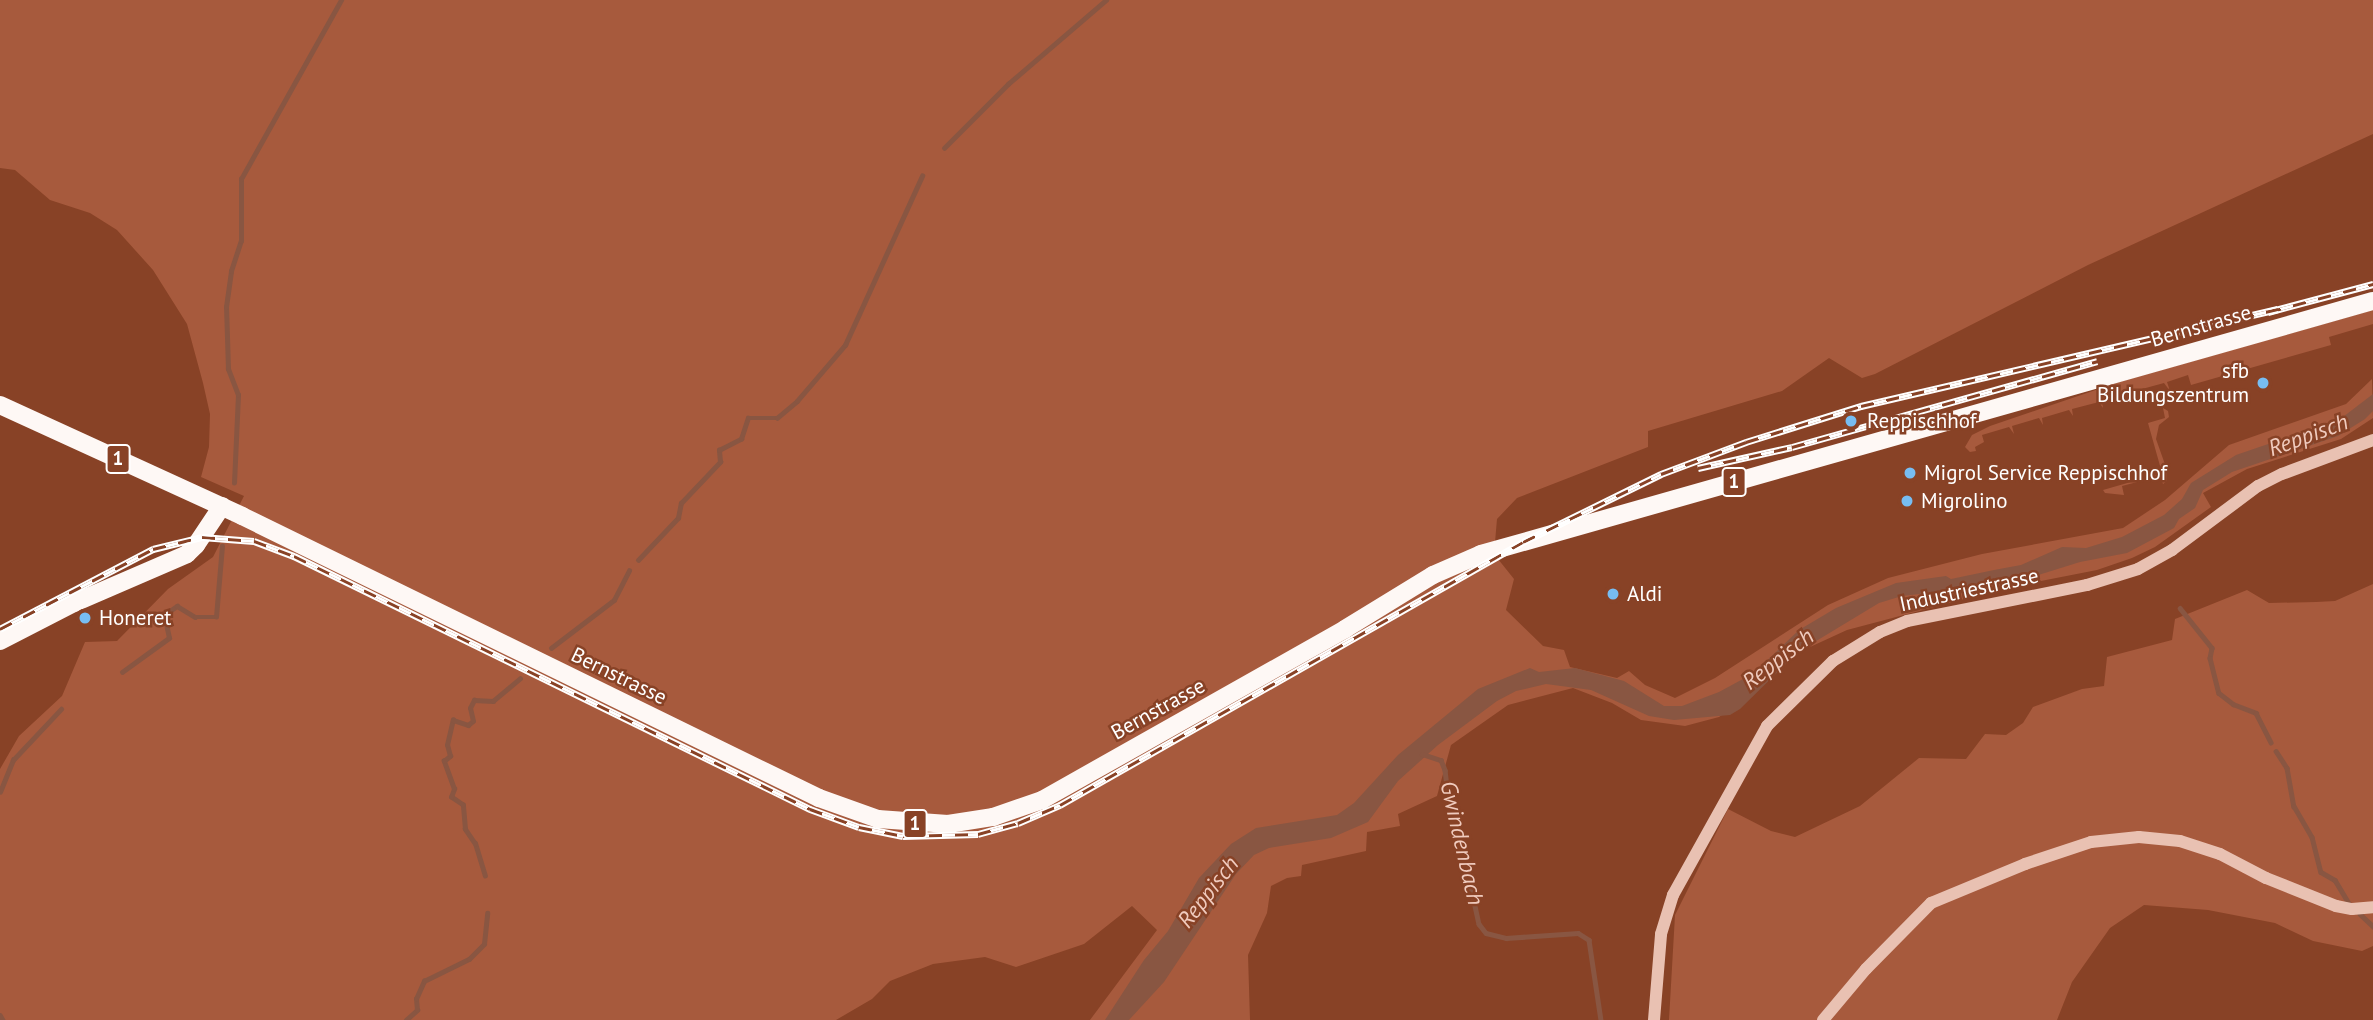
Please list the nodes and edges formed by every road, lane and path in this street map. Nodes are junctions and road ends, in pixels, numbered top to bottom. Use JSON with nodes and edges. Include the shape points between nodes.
{"nodes":[{"id":1,"x":2373,"y":301,"type":"edge"},
{"id":2,"x":0,"y":405,"type":"edge"},
{"id":3,"x":2373,"y":440,"type":"edge"},
{"id":4,"x":222,"y":506,"type":"junction"},
{"id":5,"x":0,"y":641,"type":"edge"},
{"id":6,"x":2373,"y":907,"type":"edge"},
{"id":7,"x":1654,"y":1020,"type":"edge"},
{"id":8,"x":1823,"y":1020,"type":"edge"}],
"edges":[{"from":1,"to":4,"type":"main road","name":"Bernstrasse","number":"1","via":[[1481,554],[1433,575],[1042,800],[993,817],[948,824],[878,819],[828,802]]},
{"from":2,"to":4,"type":"main road","name":"Bernstrasse","number":"1"},
{"from":3,"to":7,"type":"street","name":"Industriestrasse","via":[[2258,486],[2172,550],[2138,569],[1907,621],[1854,646],[1819,672],[1768,726],[1673,895],[1661,934]]},
{"from":4,"to":5,"type":"main road","via":[[187,554]]},
{"from":6,"to":8,"type":"street","via":[[2336,906],[2180,841],[2140,837],[2091,842],[1931,903]]}]}
